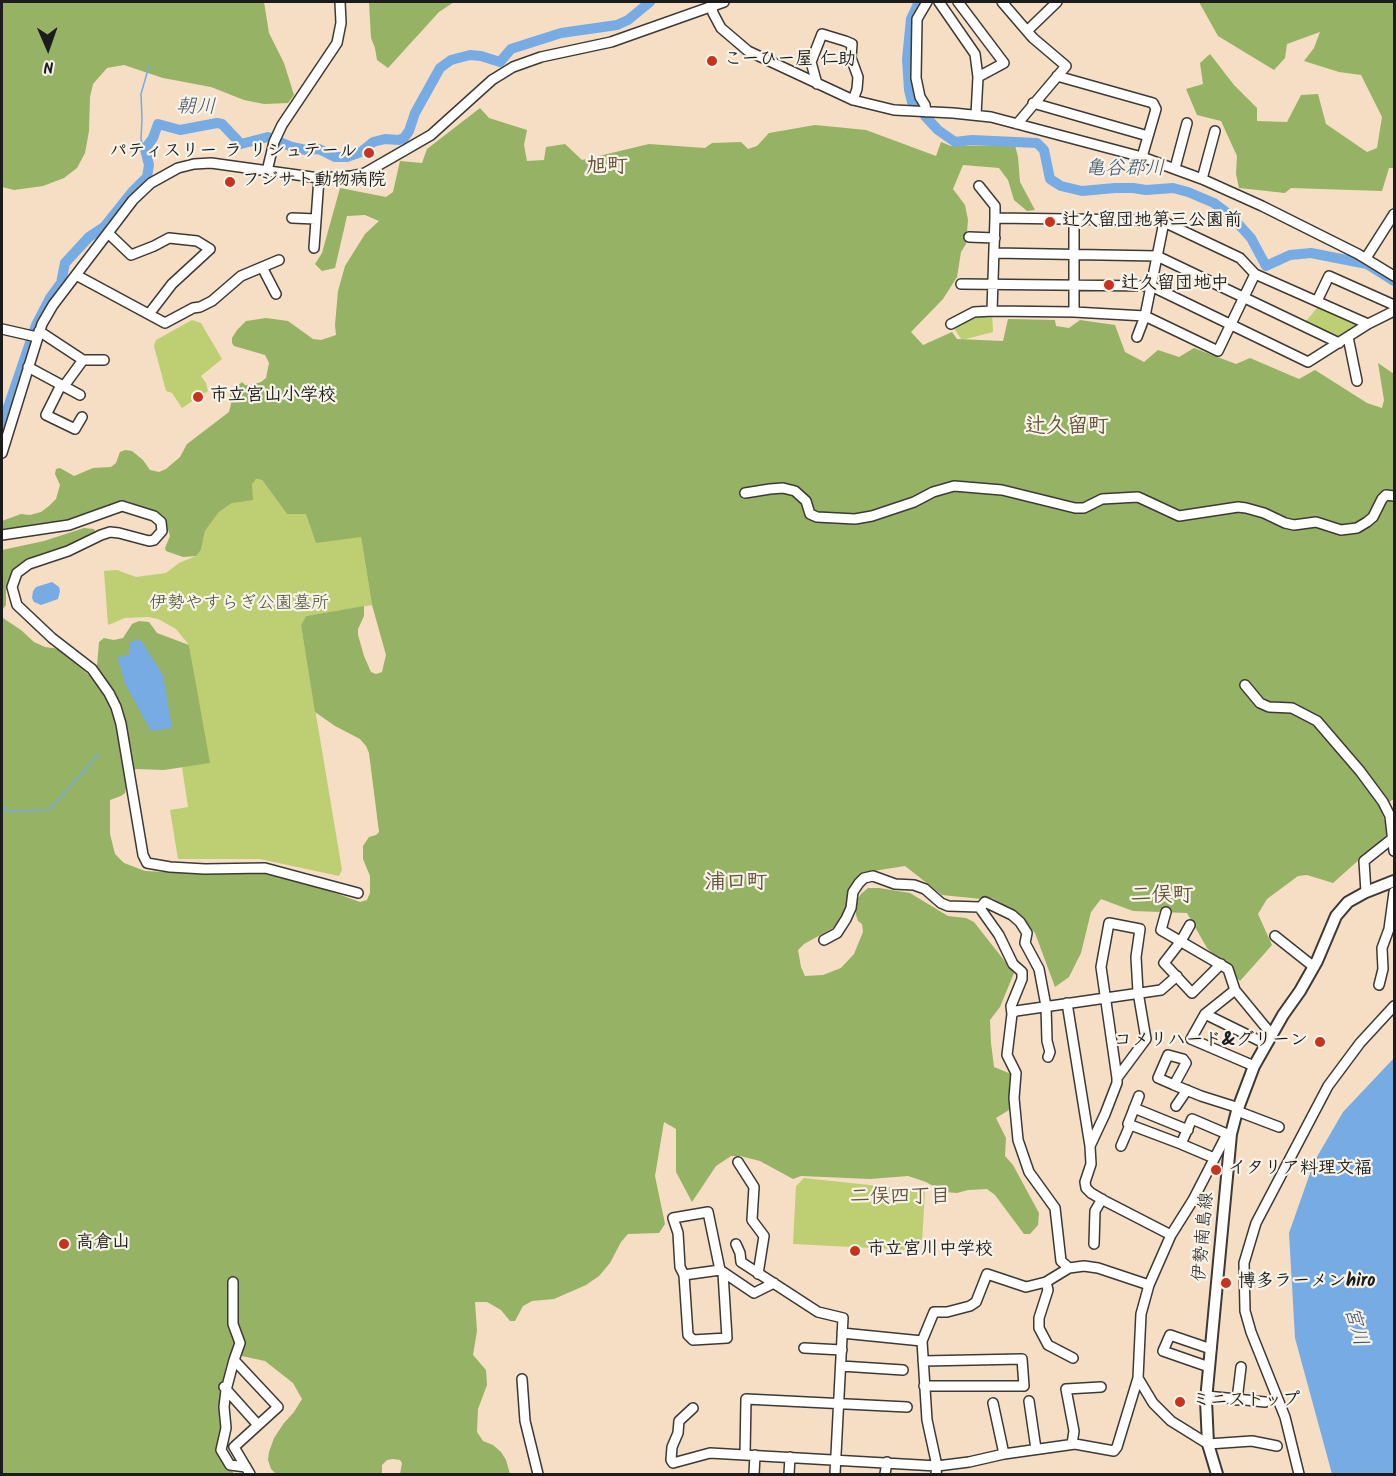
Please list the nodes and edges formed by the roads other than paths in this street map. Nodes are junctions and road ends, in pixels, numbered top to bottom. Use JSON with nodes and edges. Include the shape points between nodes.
{"nodes":[{"id":1,"x":340,"y":2,"type":"edge"},
{"id":2,"x":724,"y":2,"type":"edge"},
{"id":3,"x":927,"y":2,"type":"edge"},
{"id":4,"x":939,"y":2,"type":"edge"},
{"id":5,"x":958,"y":2,"type":"edge"},
{"id":6,"x":1002,"y":2,"type":"edge"},
{"id":7,"x":711,"y":4,"type":"edge"},
{"id":8,"x":1051,"y":4,"type":"edge"},
{"id":9,"x":1027,"y":31,"type":"junction"},
{"id":10,"x":1057,"y":76,"type":"junction"},
{"id":11,"x":978,"y":77,"type":"junction"},
{"id":12,"x":817,"y":84,"type":"junction"},
{"id":13,"x":853,"y":100,"type":"junction"},
{"id":14,"x":1034,"y":103,"type":"junction"},
{"id":15,"x":926,"y":112,"type":"junction"},
{"id":16,"x":976,"y":115,"type":"junction"},
{"id":17,"x":1187,"y":123,"type":"dead end"},
{"id":18,"x":1017,"y":124,"type":"junction"},
{"id":19,"x":1215,"y":131,"type":"dead end"},
{"id":20,"x":1148,"y":136,"type":"junction"},
{"id":21,"x":1142,"y":157,"type":"junction"},
{"id":22,"x":1174,"y":168,"type":"junction"},
{"id":23,"x":267,"y":171,"type":"junction"},
{"id":24,"x":319,"y":178,"type":"junction"},
{"id":25,"x":1202,"y":179,"type":"junction"},
{"id":26,"x":979,"y":186,"type":"dead end"},
{"id":27,"x":1395,"y":214,"type":"edge"},
{"id":28,"x":292,"y":218,"type":"dead end"},
{"id":29,"x":996,"y":218,"type":"junction"},
{"id":30,"x":316,"y":219,"type":"junction"},
{"id":31,"x":1074,"y":219,"type":"junction"},
{"id":32,"x":1164,"y":222,"type":"junction"},
{"id":33,"x":108,"y":233,"type":"junction"},
{"id":34,"x":969,"y":237,"type":"dead end"},
{"id":35,"x":995,"y":238,"type":"junction"},
{"id":36,"x":314,"y":248,"type":"dead end"},
{"id":37,"x":995,"y":253,"type":"junction"},
{"id":38,"x":1074,"y":254,"type":"junction"},
{"id":39,"x":1157,"y":256,"type":"junction"},
{"id":40,"x":1366,"y":258,"type":"junction"},
{"id":41,"x":279,"y":260,"type":"dead end"},
{"id":42,"x":262,"y":267,"type":"junction"},
{"id":43,"x":1255,"y":274,"type":"junction"},
{"id":44,"x":76,"y":275,"type":"junction"},
{"id":45,"x":1395,"y":276,"type":"edge"},
{"id":46,"x":993,"y":283,"type":"junction"},
{"id":47,"x":961,"y":284,"type":"dead end"},
{"id":48,"x":1074,"y":285,"type":"junction"},
{"id":49,"x":1151,"y":286,"type":"junction"},
{"id":50,"x":276,"y":294,"type":"dead end"},
{"id":51,"x":1244,"y":297,"type":"junction"},
{"id":52,"x":1317,"y":301,"type":"junction"},
{"id":53,"x":1395,"y":304,"type":"edge"},
{"id":54,"x":1395,"y":310,"type":"edge"},
{"id":55,"x":992,"y":311,"type":"junction"},
{"id":56,"x":1074,"y":312,"type":"junction"},
{"id":57,"x":149,"y":314,"type":"junction"},
{"id":58,"x":1145,"y":316,"type":"junction"},
{"id":59,"x":1231,"y":323,"type":"junction"},
{"id":60,"x":951,"y":324,"type":"dead end"},
{"id":61,"x":1368,"y":324,"type":"junction"},
{"id":62,"x":2,"y":329,"type":"edge"},
{"id":63,"x":34,"y":334,"type":"junction"},
{"id":64,"x":1137,"y":337,"type":"dead end"},
{"id":65,"x":1343,"y":340,"type":"junction"},
{"id":66,"x":82,"y":360,"type":"junction"},
{"id":67,"x":104,"y":360,"type":"dead end"},
{"id":68,"x":28,"y":367,"type":"junction"},
{"id":69,"x":1357,"y":381,"type":"dead end"},
{"id":70,"x":62,"y":386,"type":"junction"},
{"id":71,"x":80,"y":395,"type":"dead end"},
{"id":72,"x":82,"y":417,"type":"dead end"},
{"id":73,"x":2,"y":449,"type":"edge"},
{"id":74,"x":746,"y":493,"type":"dead end"},
{"id":75,"x":1395,"y":496,"type":"edge"},
{"id":76,"x":2,"y":535,"type":"edge"},
{"id":77,"x":1245,"y":685,"type":"dead end"},
{"id":78,"x":1393,"y":838,"type":"junction"},
{"id":79,"x":1395,"y":851,"type":"edge"},
{"id":80,"x":1395,"y":881,"type":"edge"},
{"id":81,"x":1366,"y":892,"type":"junction"},
{"id":82,"x":1395,"y":892,"type":"edge"},
{"id":83,"x":358,"y":893,"type":"dead end"},
{"id":84,"x":980,"y":908,"type":"junction"},
{"id":85,"x":1166,"y":912,"type":"dead end"},
{"id":86,"x":1393,"y":919,"type":"edge"},
{"id":87,"x":1190,"y":925,"type":"dead end"},
{"id":88,"x":1275,"y":936,"type":"dead end"},
{"id":89,"x":824,"y":940,"type":"dead end"},
{"id":90,"x":1181,"y":941,"type":"junction"},
{"id":91,"x":1221,"y":964,"type":"junction"},
{"id":92,"x":1314,"y":967,"type":"junction"},
{"id":93,"x":1177,"y":976,"type":"junction"},
{"id":94,"x":1379,"y":985,"type":"dead end"},
{"id":95,"x":1235,"y":990,"type":"junction"},
{"id":96,"x":1138,"y":992,"type":"junction"},
{"id":97,"x":1105,"y":998,"type":"junction"},
{"id":98,"x":1067,"y":1003,"type":"junction"},
{"id":99,"x":1046,"y":1006,"type":"junction"},
{"id":100,"x":1395,"y":1006,"type":"edge"},
{"id":101,"x":1012,"y":1014,"type":"junction"},
{"id":102,"x":1205,"y":1014,"type":"junction"},
{"id":103,"x":1269,"y":1039,"type":"junction"},
{"id":104,"x":1048,"y":1057,"type":"dead end"},
{"id":105,"x":1254,"y":1066,"type":"junction"},
{"id":106,"x":1117,"y":1078,"type":"junction"},
{"id":107,"x":1174,"y":1085,"type":"dead end"},
{"id":108,"x":1187,"y":1090,"type":"junction"},
{"id":109,"x":1139,"y":1096,"type":"dead end"},
{"id":110,"x":1176,"y":1106,"type":"dead end"},
{"id":111,"x":1134,"y":1108,"type":"junction"},
{"id":112,"x":1238,"y":1110,"type":"junction"},
{"id":113,"x":1160,"y":1118,"type":"junction"},
{"id":114,"x":1130,"y":1125,"type":"junction"},
{"id":115,"x":1279,"y":1127,"type":"dead end"},
{"id":116,"x":1188,"y":1130,"type":"junction"},
{"id":117,"x":1154,"y":1134,"type":"junction"},
{"id":118,"x":1229,"y":1134,"type":"junction"},
{"id":119,"x":1181,"y":1144,"type":"junction"},
{"id":120,"x":1090,"y":1146,"type":"junction"},
{"id":121,"x":1121,"y":1146,"type":"dead end"},
{"id":122,"x":1214,"y":1158,"type":"junction"},
{"id":123,"x":738,"y":1161,"type":"dead end"},
{"id":124,"x":1102,"y":1199,"type":"junction"},
{"id":125,"x":1171,"y":1235,"type":"junction"},
{"id":126,"x":736,"y":1244,"type":"dead end"},
{"id":127,"x":1094,"y":1244,"type":"dead end"},
{"id":128,"x":1069,"y":1269,"type":"junction"},
{"id":129,"x":721,"y":1272,"type":"junction"},
{"id":130,"x":758,"y":1274,"type":"junction"},
{"id":131,"x":684,"y":1275,"type":"junction"},
{"id":132,"x":233,"y":1282,"type":"dead end"},
{"id":133,"x":1046,"y":1282,"type":"junction"},
{"id":134,"x":774,"y":1283,"type":"junction"},
{"id":135,"x":1149,"y":1285,"type":"junction"},
{"id":136,"x":842,"y":1333,"type":"junction"},
{"id":137,"x":922,"y":1341,"type":"junction"},
{"id":138,"x":804,"y":1348,"type":"dead end"},
{"id":139,"x":1211,"y":1349,"type":"junction"},
{"id":140,"x":842,"y":1350,"type":"junction"},
{"id":141,"x":1073,"y":1358,"type":"dead end"},
{"id":142,"x":234,"y":1360,"type":"junction"},
{"id":143,"x":923,"y":1361,"type":"junction"},
{"id":144,"x":841,"y":1366,"type":"junction"},
{"id":145,"x":1209,"y":1367,"type":"junction"},
{"id":146,"x":1241,"y":1367,"type":"dead end"},
{"id":147,"x":903,"y":1370,"type":"dead end"},
{"id":148,"x":1138,"y":1378,"type":"junction"},
{"id":149,"x":522,"y":1379,"type":"dead end"},
{"id":150,"x":924,"y":1386,"type":"junction"},
{"id":151,"x":1101,"y":1387,"type":"dead end"},
{"id":152,"x":224,"y":1388,"type":"junction"},
{"id":153,"x":1206,"y":1396,"type":"junction"},
{"id":154,"x":1237,"y":1400,"type":"junction"},
{"id":155,"x":1029,"y":1401,"type":"dead end"},
{"id":156,"x":839,"y":1402,"type":"junction"},
{"id":157,"x":1265,"y":1402,"type":"dead end"},
{"id":158,"x":993,"y":1403,"type":"dead end"},
{"id":159,"x":907,"y":1407,"type":"dead end"},
{"id":160,"x":693,"y":1408,"type":"dead end"},
{"id":161,"x":258,"y":1425,"type":"junction"},
{"id":162,"x":1072,"y":1444,"type":"junction"},
{"id":163,"x":1208,"y":1444,"type":"junction"},
{"id":164,"x":1277,"y":1446,"type":"dead end"},
{"id":165,"x":1036,"y":1449,"type":"junction"},
{"id":166,"x":1004,"y":1454,"type":"junction"},
{"id":167,"x":745,"y":1455,"type":"junction"},
{"id":168,"x":755,"y":1455,"type":"junction"},
{"id":169,"x":790,"y":1457,"type":"junction"},
{"id":170,"x":836,"y":1459,"type":"junction"},
{"id":171,"x":886,"y":1462,"type":"junction"},
{"id":172,"x":937,"y":1470,"type":"edge"},
{"id":173,"x":248,"y":1471,"type":"edge"},
{"id":174,"x":538,"y":1474,"type":"edge"},
{"id":175,"x":754,"y":1474,"type":"edge"},
{"id":176,"x":789,"y":1474,"type":"edge"},
{"id":177,"x":834,"y":1474,"type":"edge"},
{"id":178,"x":885,"y":1474,"type":"edge"},
{"id":179,"x":1217,"y":1474,"type":"edge"},
{"id":180,"x":1299,"y":1474,"type":"edge"}],
"edges":[{"from":1,"to":23,"type":"street","via":[[341,23],[336,43],[276,138]]},
{"from":2,"to":7,"type":"street"},
{"from":3,"to":15,"type":"street","via":[[917,18],[915,78]]},
{"from":4,"to":11,"type":"street","via":[[972,48]]},
{"from":5,"to":11,"type":"street","via":[[1004,63]]},
{"from":6,"to":9,"type":"street"},
{"from":7,"to":12,"type":"street","via":[[721,28],[742,47]]},
{"from":7,"to":24,"type":"street","via":[[611,42],[524,62],[492,80],[431,135],[405,151],[365,173]]},
{"from":8,"to":9,"type":"street"},
{"from":9,"to":10,"type":"street","via":[[1066,66]]},
{"from":10,"to":14,"type":"street"},
{"from":10,"to":20,"type":"street","via":[[1153,103],[1156,109]]},
{"from":11,"to":16,"type":"street"},
{"from":12,"to":13,"type":"street"},
{"from":12,"to":13,"type":"street","via":[[811,62],[822,34],[852,44],[851,58],[858,77]]},
{"from":13,"to":15,"type":"street","via":[[886,109]]},
{"from":14,"to":18,"type":"street"},
{"from":14,"to":20,"type":"street"},
{"from":15,"to":16,"type":"street"},
{"from":16,"to":18,"type":"street"},
{"from":17,"to":22,"type":"street"},
{"from":18,"to":21,"type":"street"},
{"from":19,"to":25,"type":"street"},
{"from":20,"to":21,"type":"street"},
{"from":21,"to":22,"type":"street"},
{"from":22,"to":25,"type":"street"},
{"from":23,"to":24,"type":"street"},
{"from":23,"to":33,"type":"street","via":[[211,163],[178,168],[141,191]]},
{"from":24,"to":30,"type":"street"},
{"from":25,"to":40,"type":"street"},
{"from":26,"to":29,"type":"street","via":[[995,206]]},
{"from":27,"to":40,"type":"street"},
{"from":28,"to":30,"type":"street"},
{"from":29,"to":31,"type":"street"},
{"from":29,"to":35,"type":"street"},
{"from":30,"to":36,"type":"street"},
{"from":31,"to":32,"type":"street"},
{"from":31,"to":38,"type":"street"},
{"from":32,"to":39,"type":"street"},
{"from":32,"to":43,"type":"street","via":[[1239,258]]},
{"from":33,"to":44,"type":"street"},
{"from":33,"to":57,"type":"street","via":[[131,255],[169,238],[197,241],[210,249],[172,284]]},
{"from":34,"to":35,"type":"street"},
{"from":35,"to":37,"type":"street"},
{"from":37,"to":38,"type":"street"},
{"from":37,"to":46,"type":"street"},
{"from":38,"to":39,"type":"street"},
{"from":38,"to":48,"type":"street"},
{"from":39,"to":49,"type":"street"},
{"from":39,"to":51,"type":"street"},
{"from":40,"to":45,"type":"street"},
{"from":41,"to":42,"type":"street"},
{"from":42,"to":50,"type":"street"},
{"from":42,"to":57,"type":"street","via":[[241,276],[212,301],[165,323]]},
{"from":43,"to":51,"type":"street"},
{"from":43,"to":52,"type":"street"},
{"from":44,"to":57,"type":"street"},
{"from":44,"to":63,"type":"street"},
{"from":46,"to":47,"type":"street"},
{"from":46,"to":48,"type":"street"},
{"from":46,"to":55,"type":"street"},
{"from":48,"to":49,"type":"street"},
{"from":48,"to":56,"type":"street"},
{"from":49,"to":58,"type":"street"},
{"from":49,"to":59,"type":"street"},
{"from":51,"to":59,"type":"street"},
{"from":51,"to":65,"type":"street"},
{"from":52,"to":53,"type":"street","via":[[1329,276]]},
{"from":52,"to":61,"type":"street"},
{"from":54,"to":61,"type":"street"},
{"from":55,"to":56,"type":"street"},
{"from":55,"to":60,"type":"street","via":[[974,312]]},
{"from":56,"to":58,"type":"street"},
{"from":58,"to":59,"type":"street","via":[[1218,351]]},
{"from":58,"to":64,"type":"street"},
{"from":59,"to":65,"type":"street","via":[[1308,362]]},
{"from":61,"to":65,"type":"street"},
{"from":62,"to":63,"type":"street"},
{"from":63,"to":66,"type":"street"},
{"from":63,"to":68,"type":"street"},
{"from":65,"to":69,"type":"street"},
{"from":66,"to":67,"type":"street"},
{"from":66,"to":70,"type":"street"},
{"from":68,"to":70,"type":"street"},
{"from":68,"to":73,"type":"street"},
{"from":70,"to":71,"type":"street"},
{"from":70,"to":72,"type":"street","via":[[46,415],[75,429]]},
{"from":74,"to":75,"type":"street","via":[[783,488],[795,491],[817,518],[872,516],[954,486],[1002,490],[1075,508],[1102,499],[1138,497],[1179,516],[1246,508],[1285,523],[1316,522],[1341,530],[1367,522],[1386,495]]},
{"from":76,"to":83,"type":"street","via":[[69,525],[122,506],[161,522],[162,531],[154,540],[110,532],[29,564],[17,573],[12,587],[17,605],[92,669],[113,700],[147,863],[205,869],[266,867]]},
{"from":77,"to":78,"type":"street","via":[[1260,703],[1292,708],[1317,721],[1383,802]]},
{"from":78,"to":79,"type":"street"},
{"from":78,"to":81,"type":"street","via":[[1364,861]]},
{"from":80,"to":81,"type":"main road","name":"伊勢南島線"},
{"from":81,"to":92,"type":"main road","name":"伊勢南島線","via":[[1348,902],[1336,916]]},
{"from":82,"to":86,"type":"street","via":[[1390,908]]},
{"from":84,"to":89,"type":"street","via":[[948,906],[925,889],[873,876],[859,883],[846,919],[837,933]]},
{"from":84,"to":99,"type":"street","via":[[985,902],[1020,922],[1027,933],[1027,948],[1039,969]]},
{"from":84,"to":101,"type":"street","via":[[1013,964],[1022,972]]},
{"from":85,"to":90,"type":"street","via":[[1161,930]]},
{"from":86,"to":94,"type":"street","via":[[1382,948]]},
{"from":87,"to":90,"type":"street"},
{"from":88,"to":92,"type":"street"},
{"from":90,"to":91,"type":"street"},
{"from":90,"to":93,"type":"street","via":[[1164,963]]},
{"from":91,"to":93,"type":"street","via":[[1192,993]]},
{"from":91,"to":95,"type":"street","via":[[1228,969]]},
{"from":92,"to":103,"type":"main road","name":"伊勢南島線"},
{"from":93,"to":96,"type":"street","via":[[1161,990]]},
{"from":95,"to":102,"type":"street"},
{"from":95,"to":103,"type":"street"},
{"from":96,"to":97,"type":"street"},
{"from":96,"to":97,"type":"street","via":[[1136,957],[1140,929],[1109,923],[1101,967]]},
{"from":96,"to":106,"type":"street","via":[[1146,1040]]},
{"from":97,"to":98,"type":"street"},
{"from":97,"to":106,"type":"street"},
{"from":98,"to":99,"type":"street"},
{"from":98,"to":120,"type":"street"},
{"from":99,"to":101,"type":"street"},
{"from":99,"to":104,"type":"street"},
{"from":100,"to":180,"type":"street","via":[[1360,1043],[1328,1086],[1256,1223],[1244,1263],[1245,1311],[1285,1417]]},
{"from":101,"to":128,"type":"street","via":[[1007,1055],[1016,1073],[1018,1140],[1029,1172],[1055,1208],[1061,1261]]},
{"from":102,"to":103,"type":"street"},
{"from":102,"to":105,"type":"street","via":[[1191,1039]]},
{"from":103,"to":105,"type":"main road","name":"伊勢南島線"},
{"from":105,"to":112,"type":"main road","name":"伊勢南島線"},
{"from":106,"to":120,"type":"street"},
{"from":107,"to":108,"type":"street"},
{"from":108,"to":110,"type":"street"},
{"from":108,"to":112,"type":"street"},
{"from":109,"to":111,"type":"street"},
{"from":111,"to":113,"type":"street"},
{"from":111,"to":114,"type":"street"},
{"from":112,"to":115,"type":"street"},
{"from":112,"to":118,"type":"main road","name":"伊勢南島線"},
{"from":113,"to":116,"type":"street"},
{"from":113,"to":117,"type":"street"},
{"from":114,"to":117,"type":"street"},
{"from":114,"to":121,"type":"street"},
{"from":116,"to":118,"type":"street","via":[[1192,1119]]},
{"from":116,"to":119,"type":"street"},
{"from":117,"to":119,"type":"street"},
{"from":118,"to":122,"type":"street"},
{"from":118,"to":139,"type":"main road","name":"伊勢南島線"},
{"from":119,"to":122,"type":"street"},
{"from":120,"to":124,"type":"street","via":[[1085,1182],[1091,1193]]},
{"from":122,"to":125,"type":"street"},
{"from":123,"to":130,"type":"street","via":[[754,1187],[752,1220],[764,1236]]},
{"from":124,"to":125,"type":"street"},
{"from":124,"to":127,"type":"street","via":[[1095,1211]]},
{"from":125,"to":135,"type":"street"},
{"from":126,"to":130,"type":"street","via":[[741,1262]]},
{"from":128,"to":133,"type":"street"},
{"from":128,"to":135,"type":"street","via":[[1098,1268]]},
{"from":129,"to":131,"type":"street"},
{"from":129,"to":131,"type":"street","via":[[708,1212],[674,1218]]},
{"from":129,"to":131,"type":"street","via":[[727,1338],[693,1340],[688,1335]]},
{"from":129,"to":134,"type":"street","via":[[754,1293]]},
{"from":130,"to":134,"type":"street"},
{"from":132,"to":142,"type":"street","via":[[233,1324],[240,1344]]},
{"from":133,"to":137,"type":"street","via":[[1026,1287],[987,1274],[976,1302],[934,1312]]},
{"from":133,"to":141,"type":"street","via":[[1048,1290],[1039,1328],[1048,1345]]},
{"from":134,"to":136,"type":"street","via":[[818,1312],[843,1318]]},
{"from":135,"to":148,"type":"street","via":[[1141,1314]]},
{"from":136,"to":137,"type":"street"},
{"from":136,"to":140,"type":"street"},
{"from":137,"to":143,"type":"street"},
{"from":138,"to":140,"type":"street"},
{"from":139,"to":145,"type":"main road","name":"伊勢南島線"},
{"from":139,"to":145,"type":"street","via":[[1170,1335],[1163,1351]]},
{"from":140,"to":144,"type":"street"},
{"from":142,"to":152,"type":"street"},
{"from":142,"to":161,"type":"street","via":[[278,1407]]},
{"from":143,"to":150,"type":"street"},
{"from":143,"to":150,"type":"street","via":[[1022,1359],[1024,1386]]},
{"from":144,"to":147,"type":"street"},
{"from":144,"to":156,"type":"street"},
{"from":145,"to":153,"type":"main road","name":"伊勢南島線"},
{"from":146,"to":154,"type":"street"},
{"from":148,"to":162,"type":"street","via":[[1114,1451]]},
{"from":148,"to":163,"type":"street","via":[[1153,1403],[1171,1421]]},
{"from":149,"to":174,"type":"street","via":[[525,1421]]},
{"from":150,"to":172,"type":"street"},
{"from":151,"to":162,"type":"street","via":[[1066,1389],[1074,1431]]},
{"from":152,"to":161,"type":"street"},
{"from":152,"to":173,"type":"street","via":[[226,1428],[221,1450],[230,1465]]},
{"from":153,"to":154,"type":"street"},
{"from":153,"to":163,"type":"main road","name":"伊勢南島線"},
{"from":154,"to":157,"type":"street"},
{"from":155,"to":165,"type":"street"},
{"from":156,"to":159,"type":"street"},
{"from":156,"to":167,"type":"street","via":[[746,1400]]},
{"from":156,"to":170,"type":"street"},
{"from":158,"to":166,"type":"street"},
{"from":160,"to":167,"type":"street","via":[[679,1421],[672,1447],[674,1463],[703,1454]]},
{"from":161,"to":173,"type":"street","via":[[234,1447]]},
{"from":162,"to":165,"type":"street"},
{"from":163,"to":164,"type":"street","via":[[1252,1441]]},
{"from":163,"to":179,"type":"main road","name":"伊勢南島線"},
{"from":165,"to":166,"type":"street"},
{"from":166,"to":172,"type":"street"},
{"from":167,"to":168,"type":"street"},
{"from":168,"to":169,"type":"street"},
{"from":168,"to":175,"type":"street"},
{"from":169,"to":170,"type":"street"},
{"from":169,"to":176,"type":"street"},
{"from":170,"to":171,"type":"street"},
{"from":170,"to":177,"type":"street"},
{"from":171,"to":172,"type":"street"},
{"from":171,"to":178,"type":"street"}]}
